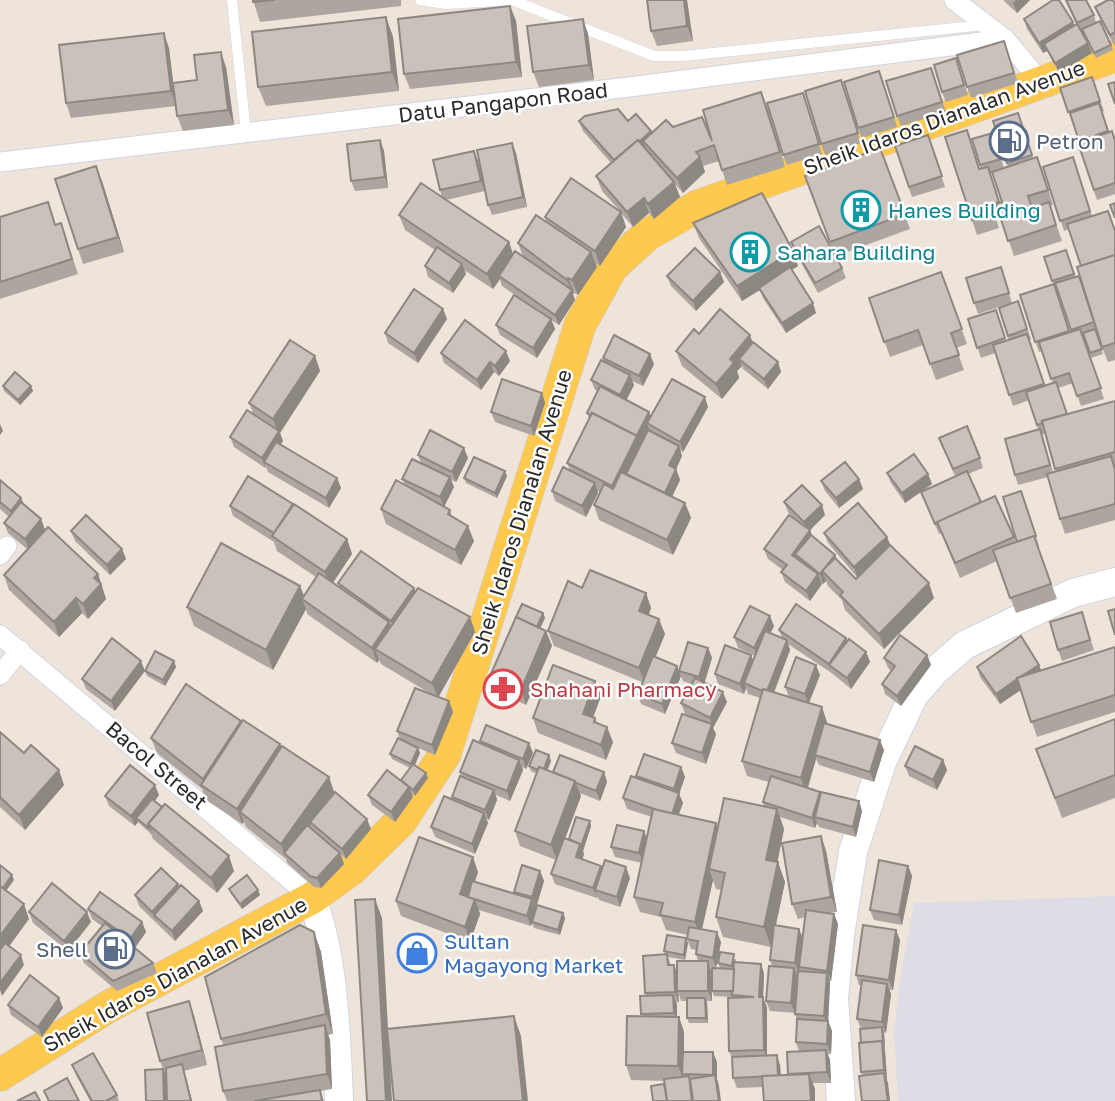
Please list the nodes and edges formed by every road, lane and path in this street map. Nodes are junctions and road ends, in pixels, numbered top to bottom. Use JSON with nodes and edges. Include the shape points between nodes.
{"nodes":[{"id":1,"x":232,"y":0,"type":"edge"},
{"id":2,"x":420,"y":0,"type":"edge"},
{"id":3,"x":954,"y":0,"type":"edge"},
{"id":4,"x":986,"y":25,"type":"junction"},
{"id":5,"x":1005,"y":38,"type":"junction"},
{"id":6,"x":1115,"y":57,"type":"edge"},
{"id":7,"x":1041,"y":82,"type":"junction"},
{"id":8,"x":246,"y":133,"type":"junction"},
{"id":9,"x":0,"y":162,"type":"edge"},
{"id":10,"x":1115,"y":582,"type":"edge"},
{"id":11,"x":0,"y":635,"type":"edge"},
{"id":12,"x":20,"y":650,"type":"junction"},
{"id":13,"x":0,"y":675,"type":"edge"},
{"id":14,"x":312,"y":898,"type":"junction"},
{"id":15,"x":0,"y":1075,"type":"edge"},
{"id":16,"x":339,"y":1101,"type":"edge"},
{"id":17,"x":841,"y":1101,"type":"edge"}],
"edges":[{"from":1,"to":8,"type":"lane"},
{"from":2,"to":4,"type":"lane","via":[[446,4],[512,0],[654,56]]},
{"from":3,"to":4,"type":"street"},
{"from":4,"to":5,"type":"street"},
{"from":5,"to":7,"type":"street"},
{"from":5,"to":8,"type":"street","name":"Datu Pangapon Road"},
{"from":6,"to":7,"type":"main road","name":"Sheik Idaros Dianalan Avenue"},
{"from":7,"to":14,"type":"main road","name":"Sheik Idaros Dianalan Avenue","via":[[698,206],[647,235],[612,267],[580,326],[445,754],[401,821],[352,869]]},
{"from":8,"to":9,"type":"street","name":"Datu Pangapon Road"},
{"from":10,"to":17,"type":"main road","via":[[1073,593],[965,645],[914,695],[882,762],[853,852],[834,999]]},
{"from":11,"to":12,"type":"street","name":"Bacol Street"},
{"from":12,"to":13,"type":"street"},
{"from":12,"to":14,"type":"street","name":"Bacol Street"},
{"from":14,"to":15,"type":"main road","name":"Sheik Idaros Dianalan Avenue","via":[[106,1008]]},
{"from":14,"to":16,"type":"main road","via":[[327,955]]}]}
